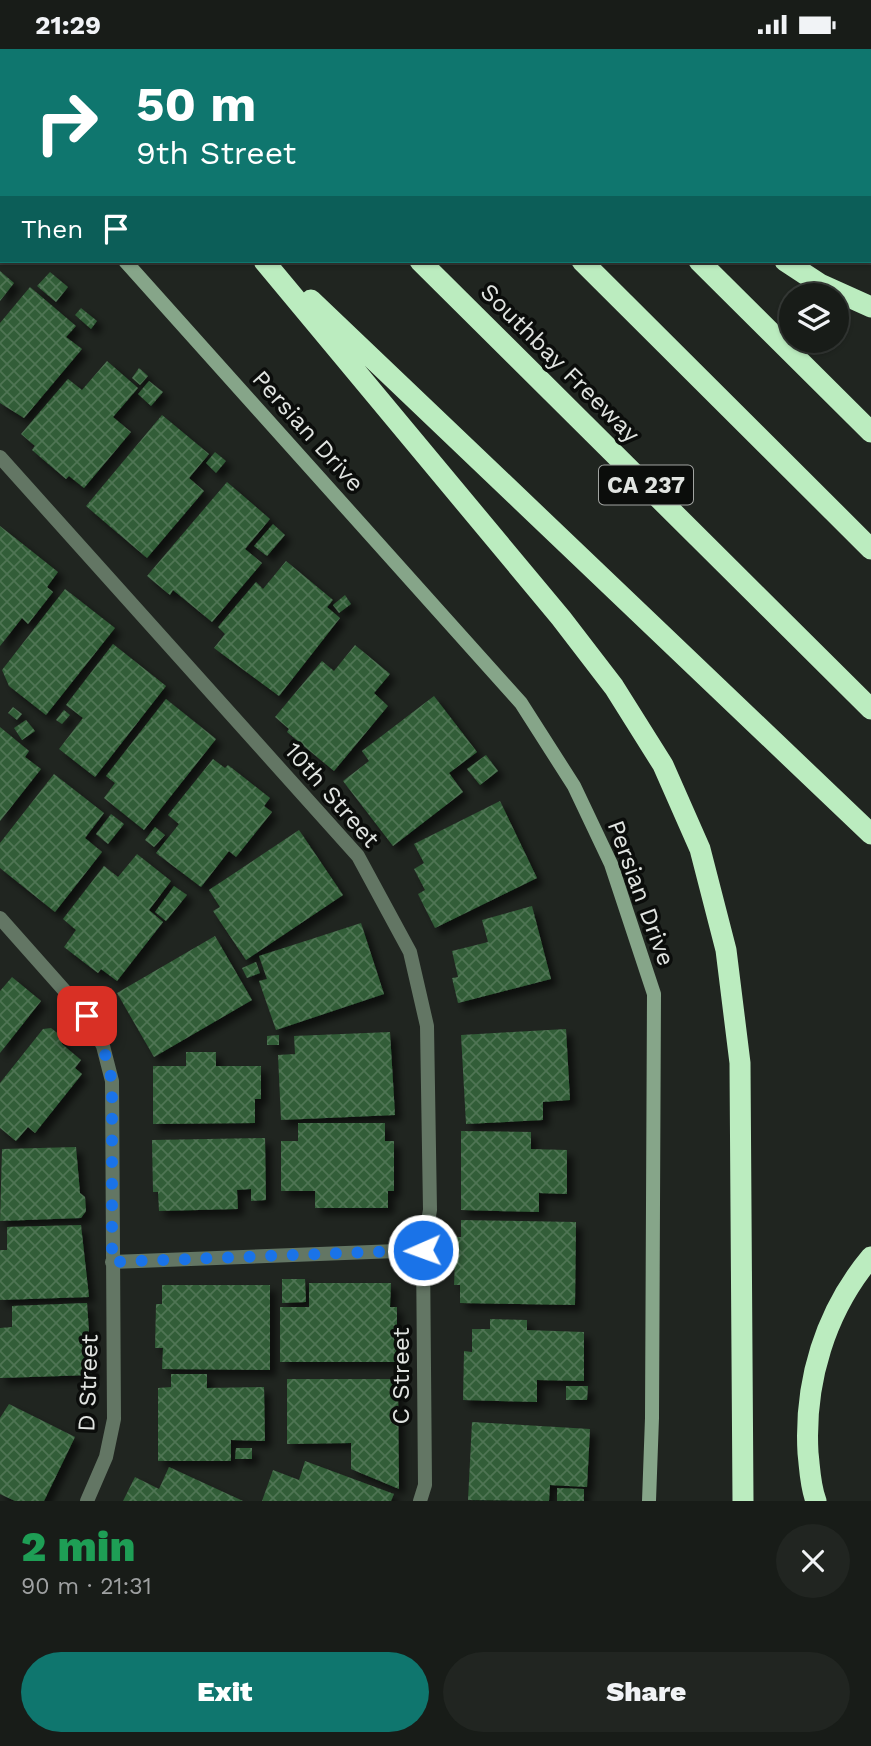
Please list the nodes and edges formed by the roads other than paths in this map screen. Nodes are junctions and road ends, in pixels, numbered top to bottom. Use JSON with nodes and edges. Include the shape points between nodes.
{"nodes":[{"id":1,"x":127,"y":263,"type":"edge"},
{"id":2,"x":268,"y":263,"type":"edge"},
{"id":3,"x":268,"y":263,"type":"edge"},
{"id":4,"x":423,"y":263,"type":"edge"},
{"id":5,"x":584,"y":263,"type":"edge"},
{"id":6,"x":701,"y":263,"type":"edge"},
{"id":7,"x":788,"y":263,"type":"edge"},
{"id":8,"x":871,"y":307,"type":"edge"},
{"id":9,"x":871,"y":432,"type":"edge"},
{"id":10,"x":0,"y":457,"type":"edge"},
{"id":11,"x":871,"y":549,"type":"edge"},
{"id":12,"x":871,"y":709,"type":"edge"},
{"id":13,"x":871,"y":834,"type":"edge"},
{"id":14,"x":0,"y":918,"type":"edge"},
{"id":15,"x":423,"y":1250,"type":"junction"},
{"id":16,"x":871,"y":1257,"type":"edge"},
{"id":17,"x":112,"y":1262,"type":"junction"},
{"id":18,"x":87,"y":1501,"type":"edge"},
{"id":19,"x":420,"y":1501,"type":"edge"},
{"id":20,"x":649,"y":1501,"type":"edge"},
{"id":21,"x":743,"y":1501,"type":"edge"},
{"id":22,"x":816,"y":1501,"type":"edge"}],
"edges":[{"from":1,"to":20,"type":"street","name":"Persian Drive","via":[[521,703],[574,786],[611,864],[654,994]]},
{"from":2,"to":13,"type":"highway","via":[[469,448]]},
{"from":3,"to":21,"type":"highway","via":[[614,687],[663,765],[699,849],[726,950],[740,1063]]},
{"from":4,"to":12,"type":"highway","name":"Southbay Freeway","number":"CA 237"},
{"from":5,"to":11,"type":"highway"},
{"from":6,"to":9,"type":"highway"},
{"from":7,"to":8,"type":"highway","via":[[820,284]]},
{"from":10,"to":15,"type":"lane","name":"10th Street","via":[[358,856],[410,952],[426,1026],[430,1210]]},
{"from":14,"to":17,"type":"lane","name":"D Street","via":[[87,1016],[103,1046],[112,1081]]},
{"from":15,"to":17,"type":"lane"},
{"from":15,"to":19,"type":"lane","name":"C Street","via":[[425,1485]]},
{"from":16,"to":22,"type":"highway","via":[[855,1276],[818,1349],[806,1417]]},
{"from":17,"to":18,"type":"lane","name":"D Street","via":[[114,1419],[106,1457]]}]}
